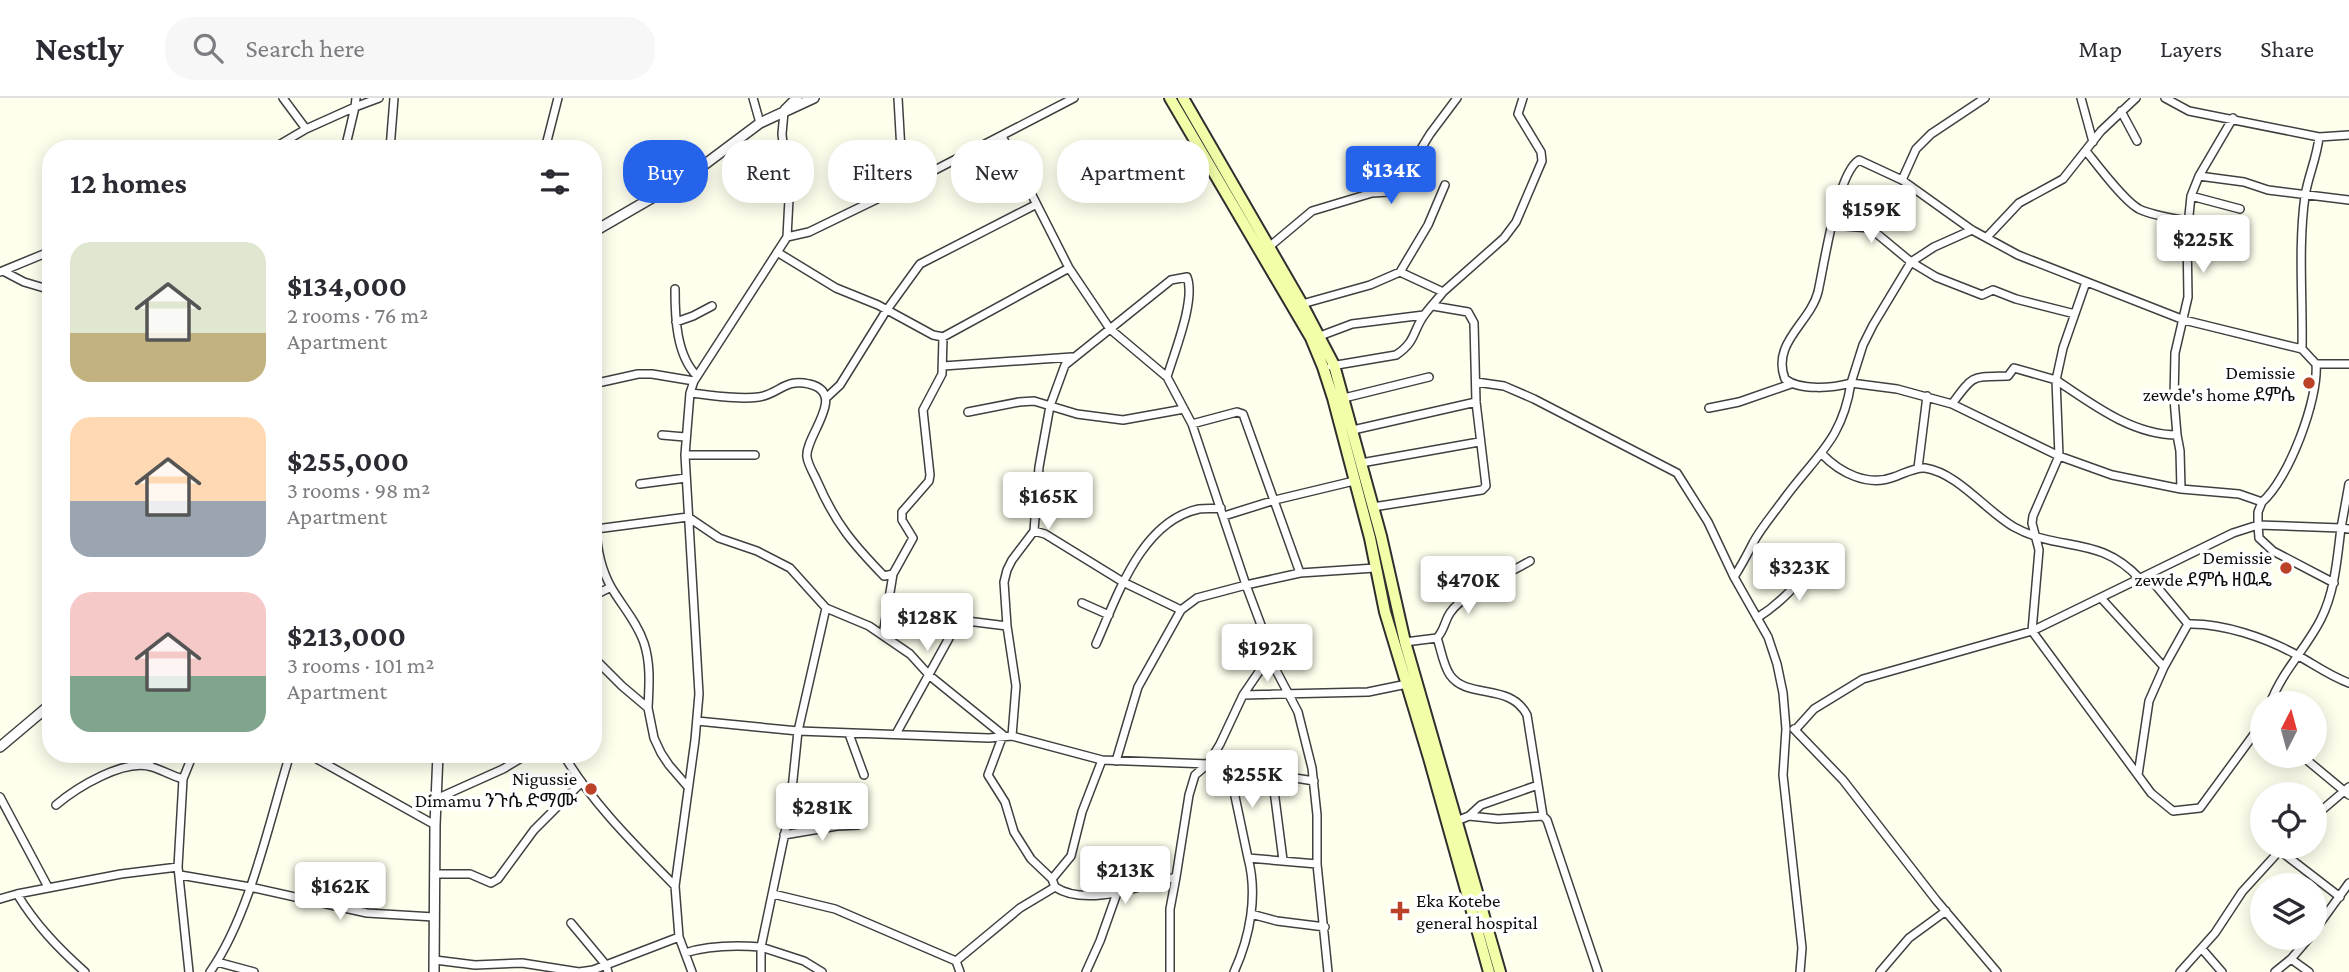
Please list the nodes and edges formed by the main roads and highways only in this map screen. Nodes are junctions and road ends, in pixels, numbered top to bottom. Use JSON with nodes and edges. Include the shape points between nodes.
{"nodes":[{"id":1,"x":1170,"y":98,"type":"edge"},
{"id":2,"x":1183,"y":98,"type":"edge"},
{"id":3,"x":1329,"y":366,"type":"junction"},
{"id":4,"x":1452,"y":823,"type":"junction"},
{"id":5,"x":1489,"y":972,"type":"edge"},
{"id":6,"x":1500,"y":972,"type":"edge"}],
"edges":[{"from":1,"to":3,"type":"main road"},
{"from":2,"to":3,"type":"main road","via":[[1303,304]]},
{"from":3,"to":4,"type":"main road","via":[[1396,652]]},
{"from":3,"to":4,"type":"main road","via":[[1353,430]]},
{"from":4,"to":5,"type":"main road"},
{"from":4,"to":6,"type":"main road"}]}
